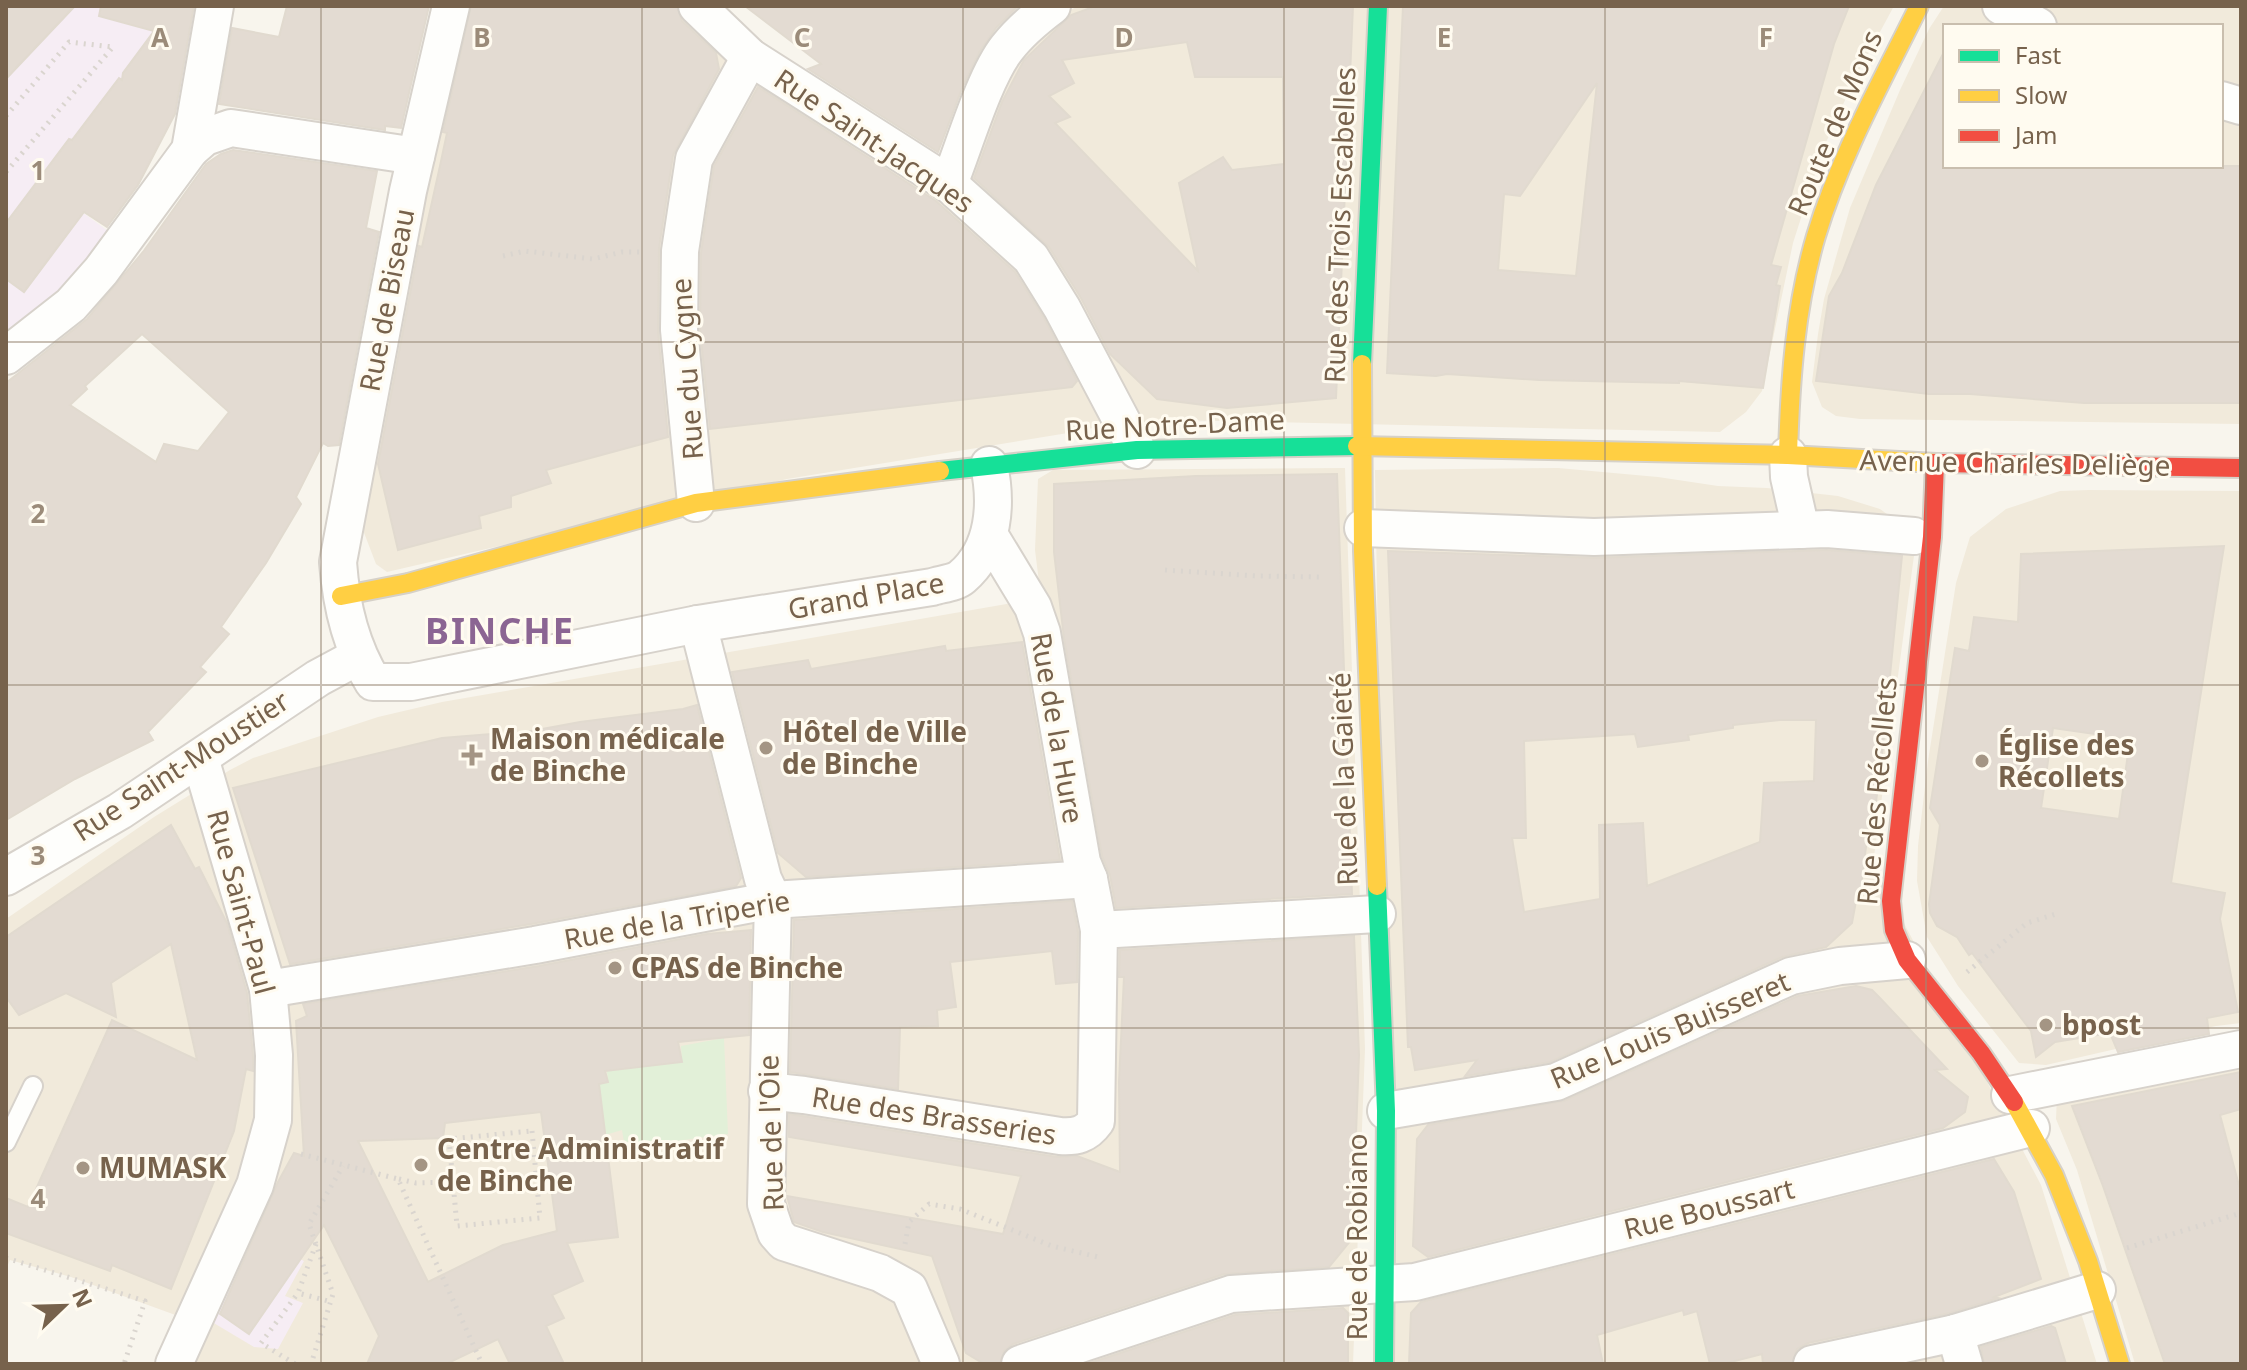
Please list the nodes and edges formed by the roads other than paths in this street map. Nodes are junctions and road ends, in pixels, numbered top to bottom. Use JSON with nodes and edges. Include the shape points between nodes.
{"nodes":[{"id":1,"x":215,"y":6,"type":"edge"},
{"id":2,"x":451,"y":6,"type":"edge"},
{"id":3,"x":697,"y":6,"type":"edge"},
{"id":4,"x":1052,"y":6,"type":"edge"},
{"id":5,"x":1378,"y":6,"type":"edge"},
{"id":6,"x":1919,"y":6,"type":"edge"},
{"id":7,"x":2001,"y":6,"type":"edge"},
{"id":8,"x":2034,"y":24,"type":"edge"},
{"id":9,"x":750,"y":57,"type":"junction"},
{"id":10,"x":190,"y":150,"type":"junction"},
{"id":11,"x":416,"y":156,"type":"junction"},
{"id":12,"x":949,"y":184,"type":"junction"},
{"id":13,"x":6,"y":356,"type":"edge"},
{"id":14,"x":1364,"y":446,"type":"junction"},
{"id":15,"x":1137,"y":450,"type":"junction"},
{"id":16,"x":1788,"y":455,"type":"junction"},
{"id":17,"x":1935,"y":463,"type":"junction"},
{"id":18,"x":989,"y":465,"type":"junction"},
{"id":19,"x":2241,"y":468,"type":"edge"},
{"id":20,"x":696,"y":503,"type":"junction"},
{"id":21,"x":1363,"y":528,"type":"junction"},
{"id":22,"x":1801,"y":530,"type":"junction"},
{"id":23,"x":990,"y":536,"type":"junction"},
{"id":24,"x":1914,"y":536,"type":"dead end"},
{"id":25,"x":341,"y":596,"type":"junction"},
{"id":26,"x":698,"y":624,"type":"junction"},
{"id":27,"x":357,"y":657,"type":"junction"},
{"id":28,"x":200,"y":758,"type":"junction"},
{"id":29,"x":6,"y":877,"type":"edge"},
{"id":30,"x":1089,"y":879,"type":"junction"},
{"id":31,"x":773,"y":900,"type":"junction"},
{"id":32,"x":1377,"y":914,"type":"junction"},
{"id":33,"x":1099,"y":930,"type":"junction"},
{"id":34,"x":1907,"y":960,"type":"junction"},
{"id":35,"x":268,"y":989,"type":"junction"},
{"id":36,"x":2241,"y":1049,"type":"edge"},
{"id":37,"x":33,"y":1086,"type":"dead end"},
{"id":38,"x":767,"y":1091,"type":"junction"},
{"id":39,"x":2010,"y":1095,"type":"junction"},
{"id":40,"x":1386,"y":1111,"type":"junction"},
{"id":41,"x":2031,"y":1128,"type":"junction"},
{"id":42,"x":6,"y":1142,"type":"edge"},
{"id":43,"x":2092,"y":1276,"type":"junction"},
{"id":44,"x":1386,"y":1284,"type":"junction"},
{"id":45,"x":1959,"y":1348,"type":"edge"},
{"id":46,"x":174,"y":1364,"type":"edge"},
{"id":47,"x":941,"y":1364,"type":"edge"},
{"id":48,"x":1020,"y":1364,"type":"edge"},
{"id":49,"x":1384,"y":1364,"type":"edge"},
{"id":50,"x":1812,"y":1364,"type":"edge"},
{"id":51,"x":2120,"y":1364,"type":"edge"}],
"edges":[{"from":1,"to":10,"type":"street"},
{"from":2,"to":11,"type":"street","name":"Rue de Biseau"},
{"from":3,"to":9,"type":"street","name":"Rue Saint-Jacques"},
{"from":4,"to":12,"type":"street","via":[[1005,49]]},
{"from":5,"to":14,"type":"street","name":"Rue des Trois Escabelles","via":[[1361,396]]},
{"from":6,"to":16,"type":"street","name":"Route de Mons","via":[[1848,151],[1816,236],[1798,320]]},
{"from":7,"to":8,"type":"street"},
{"from":9,"to":12,"type":"street","name":"Rue Saint-Jacques"},
{"from":9,"to":20,"type":"street","name":"Rue du Cygne","via":[[694,159],[680,251],[679,330]]},
{"from":10,"to":11,"type":"street","via":[[205,137],[231,128]]},
{"from":10,"to":13,"type":"street","via":[[76,299]]},
{"from":11,"to":25,"type":"street","name":"Rue de Biseau","via":[[338,562]]},
{"from":12,"to":15,"type":"street","name":"Rue Saint-Jacques","via":[[1031,258]]},
{"from":14,"to":15,"type":"street","name":"Rue Notre-Dame"},
{"from":14,"to":16,"type":"street","name":"Avenue Charles Deliège"},
{"from":14,"to":21,"type":"street","name":"Rue de la Gaieté"},
{"from":15,"to":18,"type":"street","name":"Rue Notre-Dame"},
{"from":16,"to":17,"type":"street","name":"Avenue Charles Deliège"},
{"from":16,"to":22,"type":"street"},
{"from":17,"to":19,"type":"street","name":"Avenue Charles Deliège"},
{"from":17,"to":34,"type":"street","name":"Rue des Récollets","via":[[1932,537],[1891,901],[1894,930]]},
{"from":18,"to":20,"type":"street"},
{"from":18,"to":23,"type":"street","name":"Grand Place","via":[[995,492]]},
{"from":20,"to":25,"type":"street","via":[[408,583]]},
{"from":21,"to":22,"type":"street","via":[[1594,537]]},
{"from":21,"to":32,"type":"street","name":"Rue de la Gaieté"},
{"from":22,"to":24,"type":"street"},
{"from":23,"to":26,"type":"street","name":"Grand Place","via":[[961,579]]},
{"from":23,"to":30,"type":"street","name":"Rue de la Hure","via":[[1033,607],[1042,633]]},
{"from":25,"to":27,"type":"street"},
{"from":26,"to":27,"type":"street","name":"Grand Place","via":[[411,682],[373,682]]},
{"from":26,"to":31,"type":"street","via":[[763,879]]},
{"from":27,"to":28,"type":"street","name":"Rue Saint-Moustier"},
{"from":28,"to":29,"type":"street","name":"Rue Saint-Moustier"},
{"from":28,"to":35,"type":"street","name":"Rue Saint-Paul"},
{"from":30,"to":31,"type":"street","name":"Rue de la Triperie"},
{"from":30,"to":33,"type":"street","name":"Rue de la Hure"},
{"from":31,"to":35,"type":"street","name":"Rue de la Triperie"},
{"from":31,"to":38,"type":"street","name":"Rue de l'Oie"},
{"from":32,"to":33,"type":"street"},
{"from":32,"to":40,"type":"street","name":"Rue de la Gaieté"},
{"from":33,"to":38,"type":"street","name":"Rue des Brasseries","via":[[1096,1121],[1089,1131],[1060,1136]]},
{"from":34,"to":39,"type":"street","name":"Rue des Récollets"},
{"from":34,"to":40,"type":"street","name":"Rue Louis Buisseret","via":[[1791,976],[1556,1082]]},
{"from":35,"to":46,"type":"street","name":"Rue Saint-Paul","via":[[273,1120],[255,1185]]},
{"from":36,"to":39,"type":"street"},
{"from":37,"to":42,"type":"lane"},
{"from":38,"to":47,"type":"street","name":"Rue de l'Oie","via":[[766,1204],[776,1233],[784,1242],[898,1280],[909,1289]]},
{"from":39,"to":41,"type":"street","name":"Rue des Récollets"},
{"from":40,"to":44,"type":"street","name":"Rue de Robiano"},
{"from":41,"to":43,"type":"street","name":"Rue des Récollets"},
{"from":41,"to":44,"type":"street","name":"Rue Boussart","via":[[1415,1282]]},
{"from":43,"to":45,"type":"street"},
{"from":43,"to":51,"type":"street","name":"Rue des Récollets"},
{"from":44,"to":48,"type":"street","name":"Rue Boussart","via":[[1231,1294]]},
{"from":44,"to":49,"type":"street","name":"Rue de Robiano"},
{"from":45,"to":50,"type":"street"}]}
